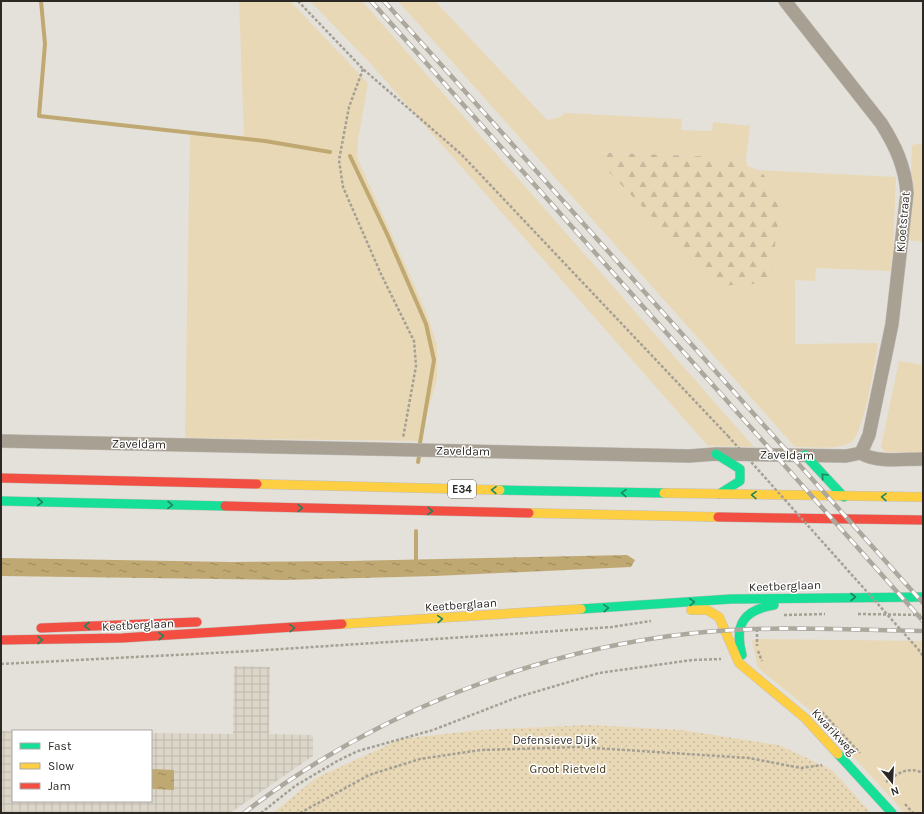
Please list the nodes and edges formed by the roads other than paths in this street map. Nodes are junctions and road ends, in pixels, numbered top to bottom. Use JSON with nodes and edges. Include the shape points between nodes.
{"nodes":[{"id":1,"x":785,"y":1,"type":"edge"},
{"id":2,"x":1,"y":441,"type":"edge"},
{"id":3,"x":861,"y":453,"type":"junction"},
{"id":4,"x":716,"y":454,"type":"junction"},
{"id":5,"x":805,"y":456,"type":"junction"},
{"id":6,"x":923,"y":459,"type":"edge"},
{"id":7,"x":1,"y":478,"type":"edge"},
{"id":8,"x":719,"y":494,"type":"junction"},
{"id":9,"x":844,"y":497,"type":"junction"},
{"id":10,"x":923,"y":497,"type":"edge"},
{"id":11,"x":1,"y":501,"type":"edge"},
{"id":12,"x":923,"y":520,"type":"edge"},
{"id":13,"x":814,"y":597,"type":"junction"},
{"id":14,"x":923,"y":597,"type":"edge"},
{"id":15,"x":653,"y":604,"type":"junction"},
{"id":16,"x":210,"y":621,"type":"dead end"},
{"id":17,"x":31,"y":628,"type":"dead end"},
{"id":18,"x":1,"y":640,"type":"edge"},
{"id":19,"x":751,"y":674,"type":"junction"},
{"id":20,"x":892,"y":813,"type":"edge"}],
"edges":[{"from":1,"to":3,"type":"street","name":"Kloetstraat","via":[[881,122],[902,163],[906,179],[907,193],[892,324],[869,435]]},
{"from":2,"to":4,"type":"street","name":"Zaveldam","via":[[689,456]]},
{"from":3,"to":5,"type":"street","name":"Zaveldam","via":[[846,456]]},
{"from":3,"to":6,"type":"street","name":"Zaveldam","via":[[867,458],[876,459]]},
{"from":4,"to":5,"type":"street","name":"Zaveldam"},
{"from":4,"to":8,"type":"main road","via":[[740,469],[740,481]]},
{"from":9,"to":5,"type":"main road","one_way":true},
{"from":8,"to":7,"type":"main road","number":"E34","one_way":true},
{"from":9,"to":8,"type":"main road","number":"E34","one_way":true},
{"from":10,"to":9,"type":"main road","number":"E34","one_way":true},
{"from":11,"to":12,"type":"main road","number":"E34","one_way":true},
{"from":13,"to":14,"type":"main road","name":"Keetberglaan","one_way":true},
{"from":15,"to":13,"type":"main road","name":"Keetberglaan","one_way":true},
{"from":13,"to":19,"type":"main road","name":"Kwarikweg","via":[[754,609],[747,613],[741,623],[738,642]]},
{"from":18,"to":15,"type":"main road","name":"Keetberglaan","one_way":true,"via":[[122,638]]},
{"from":15,"to":19,"type":"main road","name":"Kwarikweg","via":[[680,611],[707,610],[714,613],[724,624],[736,659]]},
{"from":16,"to":17,"type":"main road","name":"Keetberglaan","one_way":true},
{"from":19,"to":20,"type":"main road","name":"Kwarikweg","via":[[805,718]]}]}
